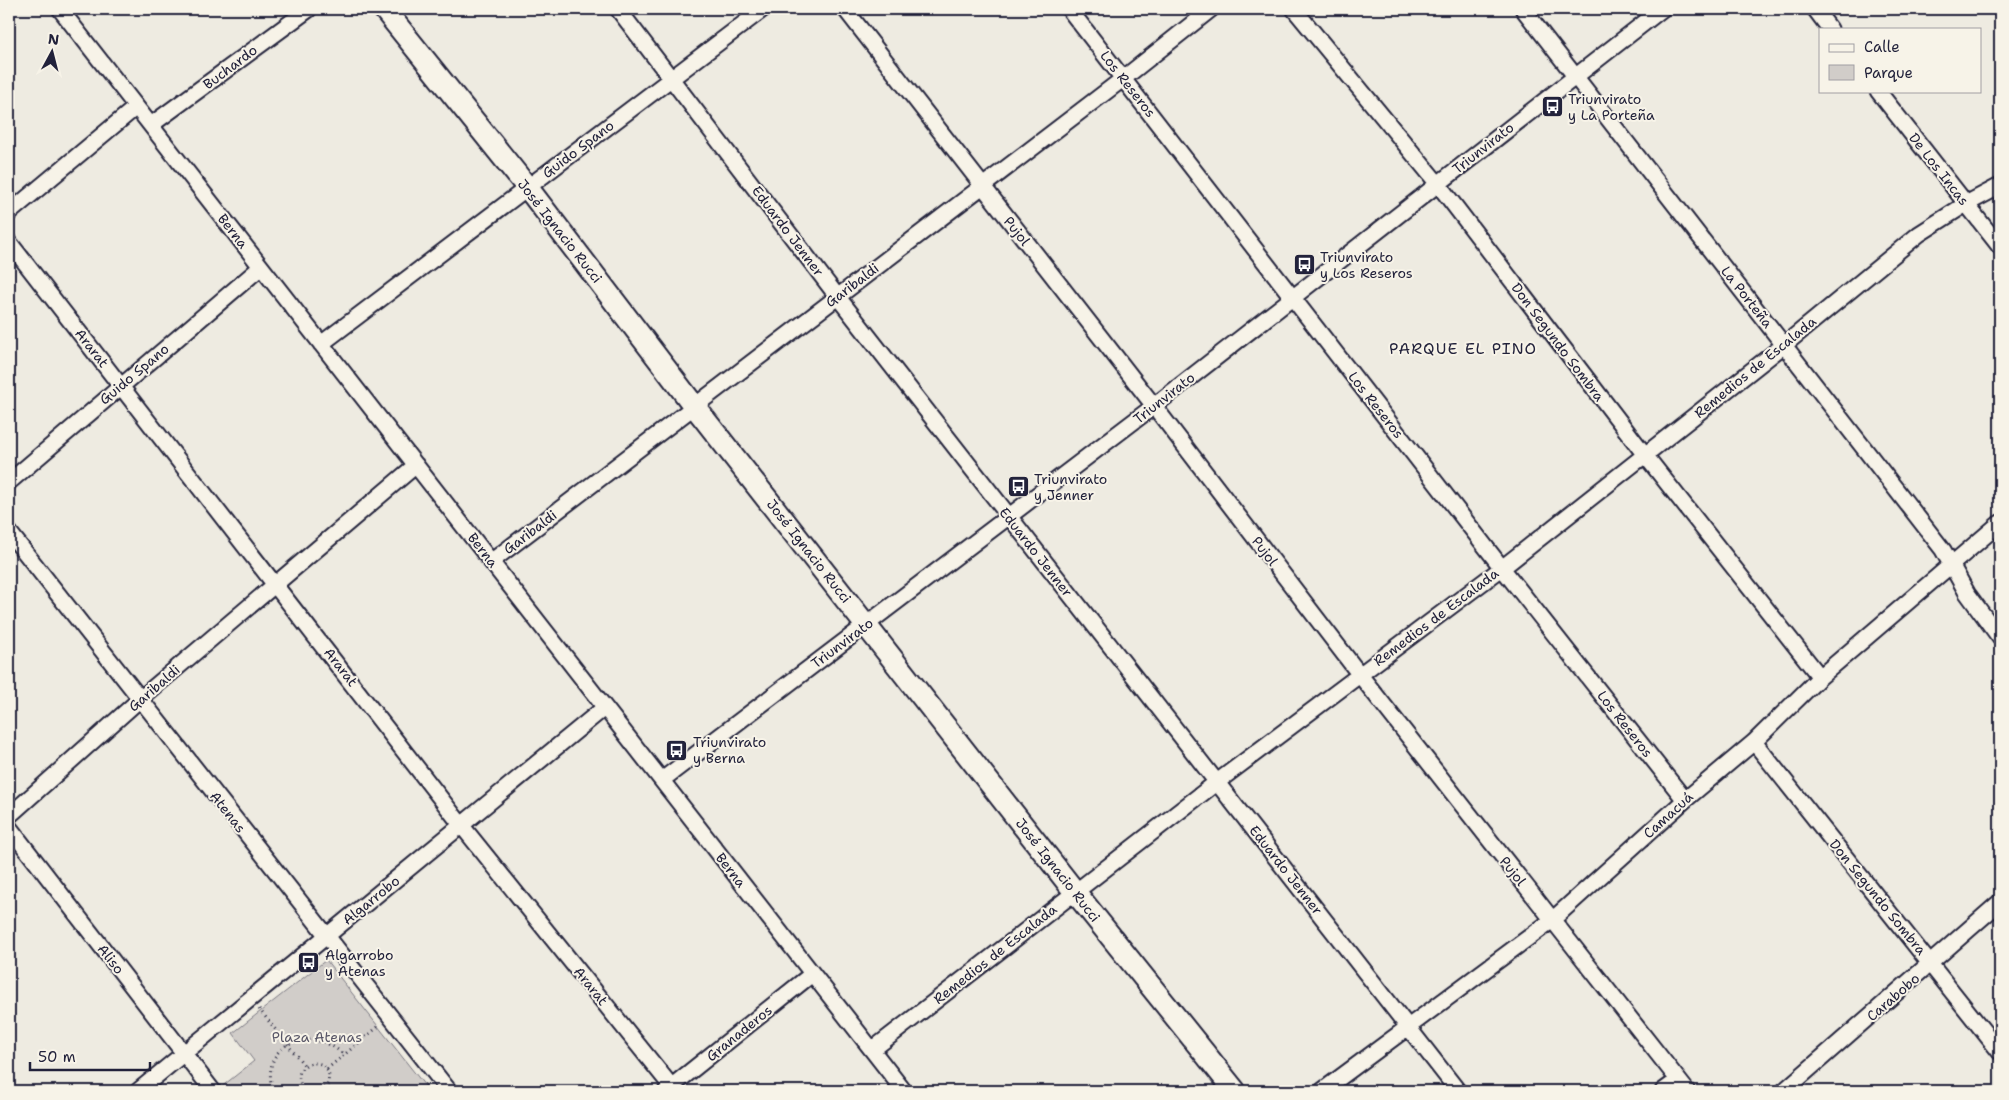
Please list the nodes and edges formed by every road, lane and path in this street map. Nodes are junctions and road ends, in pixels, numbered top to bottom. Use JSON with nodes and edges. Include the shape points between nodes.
{"nodes":[{"id":1,"x":60,"y":9,"type":"edge"},
{"id":2,"x":309,"y":9,"type":"edge"},
{"id":3,"x":384,"y":9,"type":"edge"},
{"id":4,"x":618,"y":9,"type":"edge"},
{"id":5,"x":763,"y":9,"type":"edge"},
{"id":6,"x":845,"y":9,"type":"edge"},
{"id":7,"x":1069,"y":9,"type":"edge"},
{"id":8,"x":1211,"y":9,"type":"edge"},
{"id":9,"x":1294,"y":9,"type":"edge"},
{"id":10,"x":1523,"y":9,"type":"edge"},
{"id":11,"x":1662,"y":9,"type":"edge"},
{"id":12,"x":1815,"y":9,"type":"edge"},
{"id":13,"x":1829,"y":28,"type":"edge"},
{"id":14,"x":1576,"y":76,"type":"junction"},
{"id":15,"x":673,"y":78,"type":"junction"},
{"id":16,"x":1124,"y":78,"type":"junction"},
{"id":17,"x":1879,"y":92,"type":"edge"},
{"id":18,"x":136,"y":107,"type":"junction"},
{"id":19,"x":151,"y":126,"type":"junction"},
{"id":20,"x":1438,"y":184,"type":"junction"},
{"id":21,"x":2000,"y":186,"type":"edge"},
{"id":22,"x":527,"y":187,"type":"junction"},
{"id":23,"x":982,"y":187,"type":"junction"},
{"id":24,"x":1966,"y":204,"type":"junction"},
{"id":25,"x":9,"y":213,"type":"edge"},
{"id":26,"x":9,"y":242,"type":"edge"},
{"id":27,"x":2000,"y":247,"type":"edge"},
{"id":28,"x":262,"y":267,"type":"junction"},
{"id":29,"x":837,"y":296,"type":"junction"},
{"id":30,"x":1293,"y":297,"type":"junction"},
{"id":31,"x":321,"y":344,"type":"junction"},
{"id":32,"x":1784,"y":345,"type":"junction"},
{"id":33,"x":121,"y":385,"type":"junction"},
{"id":34,"x":1154,"y":406,"type":"junction"},
{"id":35,"x":695,"y":407,"type":"junction"},
{"id":36,"x":1645,"y":455,"type":"junction"},
{"id":37,"x":416,"y":465,"type":"junction"},
{"id":38,"x":9,"y":482,"type":"edge"},
{"id":39,"x":1009,"y":517,"type":"junction"},
{"id":40,"x":2000,"y":523,"type":"edge"},
{"id":41,"x":9,"y":532,"type":"edge"},
{"id":42,"x":492,"y":561,"type":"junction"},
{"id":43,"x":1952,"y":566,"type":"junction"},
{"id":44,"x":1502,"y":568,"type":"junction"},
{"id":45,"x":276,"y":584,"type":"junction"},
{"id":46,"x":866,"y":624,"type":"junction"},
{"id":47,"x":2000,"y":638,"type":"edge"},
{"id":48,"x":1360,"y":676,"type":"junction"},
{"id":49,"x":1820,"y":677,"type":"junction"},
{"id":50,"x":139,"y":700,"type":"junction"},
{"id":51,"x":604,"y":708,"type":"junction"},
{"id":52,"x":1754,"y":742,"type":"junction"},
{"id":53,"x":662,"y":780,"type":"junction"},
{"id":54,"x":1217,"y":782,"type":"junction"},
{"id":55,"x":1685,"y":800,"type":"junction"},
{"id":56,"x":9,"y":816,"type":"edge"},
{"id":57,"x":462,"y":826,"type":"junction"},
{"id":58,"x":9,"y":827,"type":"edge"},
{"id":59,"x":1075,"y":892,"type":"junction"},
{"id":60,"x":2000,"y":902,"type":"edge"},
{"id":61,"x":1551,"y":921,"type":"junction"},
{"id":62,"x":326,"y":937,"type":"junction"},
{"id":63,"x":1931,"y":964,"type":"junction"},
{"id":64,"x":812,"y":974,"type":"junction"},
{"id":65,"x":251,"y":998,"type":"junction"},
{"id":66,"x":390,"y":1017,"type":"junction"},
{"id":67,"x":1409,"y":1027,"type":"junction"},
{"id":68,"x":287,"y":1044,"type":"junction"},
{"id":69,"x":872,"y":1050,"type":"junction"},
{"id":70,"x":2000,"y":1052,"type":"edge"},
{"id":71,"x":184,"y":1053,"type":"junction"},
{"id":72,"x":344,"y":1055,"type":"junction"},
{"id":73,"x":304,"y":1065,"type":"junction"},
{"id":74,"x":327,"y":1068,"type":"junction"},
{"id":75,"x":1682,"y":1086,"type":"edge"},
{"id":76,"x":302,"y":1087,"type":"junction"},
{"id":77,"x":671,"y":1090,"type":"edge"},
{"id":78,"x":138,"y":1091,"type":"edge"},
{"id":79,"x":214,"y":1091,"type":"edge"},
{"id":80,"x":273,"y":1091,"type":"edge"},
{"id":81,"x":297,"y":1091,"type":"edge"},
{"id":82,"x":307,"y":1091,"type":"edge"},
{"id":83,"x":323,"y":1091,"type":"edge"},
{"id":84,"x":449,"y":1091,"type":"edge"},
{"id":85,"x":904,"y":1091,"type":"edge"},
{"id":86,"x":1235,"y":1091,"type":"edge"},
{"id":87,"x":1322,"y":1091,"type":"edge"},
{"id":88,"x":1458,"y":1091,"type":"edge"},
{"id":89,"x":1663,"y":1091,"type":"edge"},
{"id":90,"x":1784,"y":1091,"type":"edge"}],
"edges":[{"from":1,"to":18,"type":"street","name":"Berna"},
{"from":2,"to":19,"type":"street","name":"Buchardo"},
{"from":3,"to":22,"type":"street","name":"José Ignacio Rucci"},
{"from":4,"to":15,"type":"street","name":"Eduardo Jenner"},
{"from":5,"to":15,"type":"street","name":"Guido Spano"},
{"from":6,"to":23,"type":"street","name":"Pujol"},
{"from":7,"to":16,"type":"street","name":"Los Reseros"},
{"from":8,"to":16,"type":"street","name":"Garibaldi"},
{"from":9,"to":20,"type":"street","name":"Don Segundo Sombra"},
{"from":10,"to":14,"type":"street","name":"La Porteña"},
{"from":11,"to":14,"type":"street","name":"Triunvirato"},
{"from":12,"to":13,"type":"street"},
{"from":14,"to":20,"type":"street","name":"Triunvirato"},
{"from":14,"to":32,"type":"street","name":"La Porteña"},
{"from":15,"to":22,"type":"street","name":"Guido Spano"},
{"from":15,"to":29,"type":"street","name":"Eduardo Jenner"},
{"from":16,"to":23,"type":"street","name":"Garibaldi"},
{"from":16,"to":30,"type":"street","name":"Los Reseros"},
{"from":17,"to":24,"type":"street","name":"De Los Incas"},
{"from":18,"to":19,"type":"street","name":"Berna"},
{"from":18,"to":25,"type":"street"},
{"from":19,"to":28,"type":"street","name":"Berna"},
{"from":20,"to":30,"type":"street","name":"Triunvirato"},
{"from":20,"to":36,"type":"street","name":"Don Segundo Sombra"},
{"from":21,"to":24,"type":"street","name":"Remedios de Escalada"},
{"from":22,"to":31,"type":"street","name":"Guido Spano"},
{"from":22,"to":35,"type":"street","name":"José Ignacio Rucci"},
{"from":23,"to":29,"type":"street","name":"Garibaldi"},
{"from":23,"to":34,"type":"street","name":"Pujol"},
{"from":24,"to":27,"type":"street","name":"De Los Incas"},
{"from":24,"to":32,"type":"street","name":"Remedios de Escalada","via":[[1920,234]]},
{"from":26,"to":33,"type":"street","name":"Ararat"},
{"from":28,"to":31,"type":"street","name":"Berna"},
{"from":28,"to":33,"type":"street","name":"Guido Spano"},
{"from":29,"to":35,"type":"street","name":"Garibaldi"},
{"from":29,"to":39,"type":"street","name":"Eduardo Jenner"},
{"from":30,"to":34,"type":"street","name":"Triunvirato"},
{"from":30,"to":44,"type":"street","name":"Los Reseros"},
{"from":31,"to":37,"type":"street","name":"Berna"},
{"from":32,"to":36,"type":"street","name":"Remedios de Escalada"},
{"from":32,"to":43,"type":"street","name":"La Porteña"},
{"from":33,"to":38,"type":"street","name":"Guido Spano"},
{"from":33,"to":45,"type":"street","name":"Ararat"},
{"from":34,"to":39,"type":"street","name":"Triunvirato"},
{"from":34,"to":48,"type":"street","name":"Pujol"},
{"from":35,"to":42,"type":"street","name":"Garibaldi"},
{"from":35,"to":46,"type":"street","name":"José Ignacio Rucci"},
{"from":36,"to":44,"type":"street","name":"Remedios de Escalada"},
{"from":36,"to":49,"type":"street","name":"Don Segundo Sombra"},
{"from":37,"to":42,"type":"street","name":"Berna"},
{"from":37,"to":45,"type":"street","name":"Garibaldi"},
{"from":39,"to":46,"type":"street","name":"Triunvirato"},
{"from":39,"to":54,"type":"street","name":"Eduardo Jenner"},
{"from":40,"to":43,"type":"street","name":"Camacuá"},
{"from":41,"to":50,"type":"street","name":"Atenas"},
{"from":42,"to":51,"type":"street","name":"Berna"},
{"from":43,"to":47,"type":"street","name":"La Porteña"},
{"from":43,"to":49,"type":"street","name":"Camacuá"},
{"from":44,"to":48,"type":"street","name":"Remedios de Escalada"},
{"from":44,"to":55,"type":"street","name":"Los Reseros"},
{"from":45,"to":50,"type":"street","name":"Garibaldi"},
{"from":45,"to":57,"type":"street","name":"Ararat"},
{"from":46,"to":53,"type":"street","name":"Triunvirato"},
{"from":46,"to":59,"type":"street","name":"José Ignacio Rucci"},
{"from":48,"to":54,"type":"street","name":"Remedios de Escalada"},
{"from":48,"to":61,"type":"street","name":"Pujol"},
{"from":49,"to":52,"type":"street","name":"Camacuá"},
{"from":50,"to":56,"type":"street","name":"Garibaldi"},
{"from":50,"to":62,"type":"street","name":"Atenas"},
{"from":51,"to":53,"type":"street","name":"Berna"},
{"from":51,"to":57,"type":"street","name":"Algarrobo"},
{"from":52,"to":55,"type":"street","name":"Camacuá"},
{"from":52,"to":63,"type":"street","name":"Don Segundo Sombra"},
{"from":53,"to":64,"type":"street","name":"Berna"},
{"from":54,"to":59,"type":"street","name":"Remedios de Escalada"},
{"from":54,"to":67,"type":"street","name":"Eduardo Jenner"},
{"from":55,"to":61,"type":"street","name":"Camacuá"},
{"from":57,"to":62,"type":"street","name":"Algarrobo"},
{"from":57,"to":77,"type":"street","name":"Ararat"},
{"from":58,"to":71,"type":"street","name":"Aliso"},
{"from":59,"to":69,"type":"street","name":"Remedios de Escalada"},
{"from":59,"to":86,"type":"street","name":"José Ignacio Rucci"},
{"from":60,"to":63,"type":"street","name":"Carabobo"},
{"from":61,"to":67,"type":"street","name":"Camacuá"},
{"from":61,"to":75,"type":"street","name":"Pujol"},
{"from":62,"to":65,"type":"street","name":"Algarrobo"},
{"from":62,"to":66,"type":"street","name":"Atenas"},
{"from":63,"to":70,"type":"street","name":"Don Segundo Sombra"},
{"from":63,"to":90,"type":"street","name":"Carabobo"},
{"from":64,"to":69,"type":"street","name":"Berna"},
{"from":64,"to":77,"type":"street","name":"Granaderos"},
{"from":65,"to":68,"type":"path"},
{"from":65,"to":71,"type":"street","name":"Algarrobo"},
{"from":66,"to":72,"type":"path"},
{"from":66,"to":84,"type":"street","name":"Atenas"},
{"from":67,"to":87,"type":"street","name":"Camacuá"},
{"from":67,"to":88,"type":"street","name":"Eduardo Jenner"},
{"from":68,"to":72,"type":"path","via":[[298,1040],[320,1042],[333,1046]]},
{"from":68,"to":73,"type":"path"},
{"from":68,"to":80,"type":"path","via":[[275,1056],[272,1065]]},
{"from":69,"to":85,"type":"street","name":"Berna"},
{"from":71,"to":78,"type":"street","name":"Algarrobo"},
{"from":71,"to":79,"type":"street","name":"Aliso"},
{"from":72,"to":74,"type":"path"},
{"from":73,"to":74,"type":"path","via":[[318,1062]]},
{"from":73,"to":76,"type":"path","via":[[299,1074]]},
{"from":74,"to":83,"type":"path","via":[[330,1079]]},
{"from":75,"to":89,"type":"street"},
{"from":76,"to":81,"type":"path"},
{"from":76,"to":82,"type":"path"}]}
